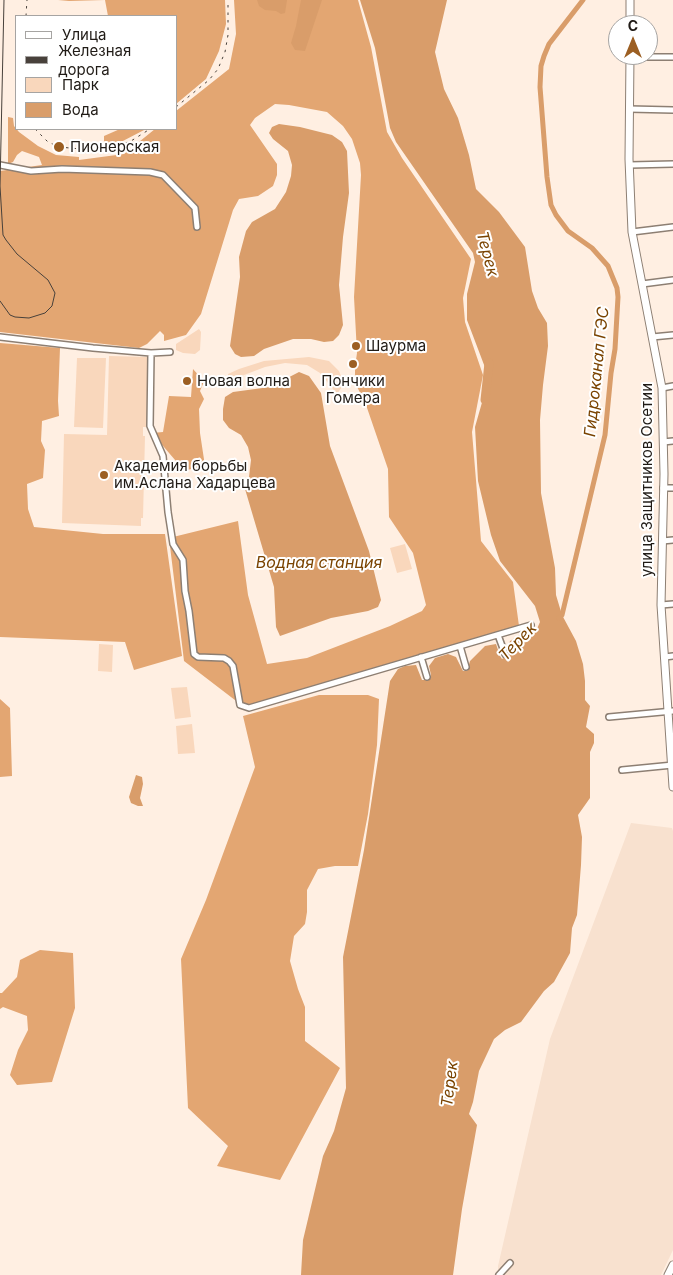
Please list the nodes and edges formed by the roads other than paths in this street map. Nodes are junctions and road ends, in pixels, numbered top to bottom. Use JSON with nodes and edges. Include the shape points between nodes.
{"nodes":[{"id":1,"x":630,"y":0,"type":"edge"},
{"id":2,"x":630,"y":15,"type":"edge"},
{"id":3,"x":658,"y":57,"type":"edge"},
{"id":4,"x":673,"y":57,"type":"edge"},
{"id":5,"x":630,"y":65,"type":"edge"},
{"id":6,"x":629,"y":109,"type":"junction"},
{"id":7,"x":673,"y":110,"type":"edge"},
{"id":8,"x":673,"y":164,"type":"edge"},
{"id":9,"x":630,"y":165,"type":"junction"},
{"id":10,"x":0,"y":166,"type":"edge"},
{"id":11,"x":197,"y":227,"type":"dead end"},
{"id":12,"x":673,"y":227,"type":"edge"},
{"id":13,"x":632,"y":232,"type":"junction"},
{"id":14,"x":673,"y":280,"type":"edge"},
{"id":15,"x":642,"y":284,"type":"junction"},
{"id":16,"x":673,"y":335,"type":"edge"},
{"id":17,"x":0,"y":337,"type":"edge"},
{"id":18,"x":652,"y":337,"type":"junction"},
{"id":19,"x":170,"y":352,"type":"dead end"},
{"id":20,"x":151,"y":353,"type":"junction"},
{"id":21,"x":673,"y":386,"type":"edge"},
{"id":22,"x":662,"y":388,"type":"junction"},
{"id":23,"x":673,"y":441,"type":"edge"},
{"id":24,"x":664,"y":442,"type":"junction"},
{"id":25,"x":663,"y":488,"type":"junction"},
{"id":26,"x":673,"y":488,"type":"edge"},
{"id":27,"x":673,"y":540,"type":"edge"},
{"id":28,"x":662,"y":541,"type":"junction"},
{"id":29,"x":673,"y":604,"type":"edge"},
{"id":30,"x":661,"y":605,"type":"junction"},
{"id":31,"x":531,"y":625,"type":"dead end"},
{"id":32,"x":498,"y":634,"type":"junction"},
{"id":33,"x":460,"y":646,"type":"junction"},
{"id":34,"x":505,"y":654,"type":"dead end"},
{"id":35,"x":673,"y":656,"type":"edge"},
{"id":36,"x":421,"y":657,"type":"junction"},
{"id":37,"x":665,"y":657,"type":"junction"},
{"id":38,"x":466,"y":667,"type":"dead end"},
{"id":39,"x":427,"y":677,"type":"dead end"},
{"id":40,"x":670,"y":711,"type":"edge"},
{"id":41,"x":609,"y":717,"type":"dead end"},
{"id":42,"x":672,"y":765,"type":"edge"},
{"id":43,"x":622,"y":770,"type":"dead end"},
{"id":44,"x":673,"y":787,"type":"edge"},
{"id":45,"x":510,"y":1263,"type":"dead end"},
{"id":46,"x":673,"y":1265,"type":"edge"},
{"id":47,"x":499,"y":1275,"type":"edge"},
{"id":48,"x":668,"y":1275,"type":"edge"}],
"edges":[{"from":1,"to":2,"type":"street"},
{"from":3,"to":4,"type":"street"},
{"from":5,"to":6,"type":"street","name":"улица Защитников Осетии"},
{"from":6,"to":7,"type":"street"},
{"from":6,"to":9,"type":"street","name":"улица Защитников Осетии"},
{"from":8,"to":9,"type":"street"},
{"from":9,"to":13,"type":"street","name":"улица Защитников Осетии"},
{"from":10,"to":11,"type":"street","via":[[31,172],[62,169],[163,175],[195,208]]},
{"from":12,"to":13,"type":"street"},
{"from":13,"to":15,"type":"street","name":"улица Защитников Осетии"},
{"from":14,"to":15,"type":"street"},
{"from":15,"to":18,"type":"street","name":"улица Защитников Осетии"},
{"from":16,"to":18,"type":"street"},
{"from":17,"to":20,"type":"street"},
{"from":18,"to":22,"type":"street","name":"улица Защитников Осетии"},
{"from":19,"to":20,"type":"street"},
{"from":20,"to":36,"type":"street","via":[[150,426],[164,456],[168,512],[173,544],[183,560],[194,654],[229,661],[233,666],[240,705],[249,708]]},
{"from":21,"to":22,"type":"street"},
{"from":22,"to":24,"type":"street","name":"улица Защитников Осетии"},
{"from":23,"to":24,"type":"street"},
{"from":24,"to":25,"type":"street","name":"улица Защитников Осетии"},
{"from":25,"to":26,"type":"street"},
{"from":25,"to":28,"type":"street","name":"улица Защитников Осетии"},
{"from":27,"to":28,"type":"street"},
{"from":28,"to":30,"type":"street","name":"улица Защитников Осетии"},
{"from":29,"to":30,"type":"street"},
{"from":30,"to":37,"type":"street","name":"улица Защитников Осетии"},
{"from":31,"to":32,"type":"street"},
{"from":32,"to":33,"type":"street"},
{"from":32,"to":34,"type":"street"},
{"from":33,"to":36,"type":"street"},
{"from":33,"to":38,"type":"street"},
{"from":35,"to":37,"type":"street"},
{"from":36,"to":39,"type":"street"},
{"from":37,"to":40,"type":"street","name":"улица Защитников Осетии"},
{"from":40,"to":41,"type":"street"},
{"from":40,"to":42,"type":"street","name":"улица Защитников Осетии"},
{"from":42,"to":43,"type":"street"},
{"from":42,"to":44,"type":"street","name":"улица Защитников Осетии"},
{"from":45,"to":47,"type":"street"},
{"from":46,"to":48,"type":"street"}]}
